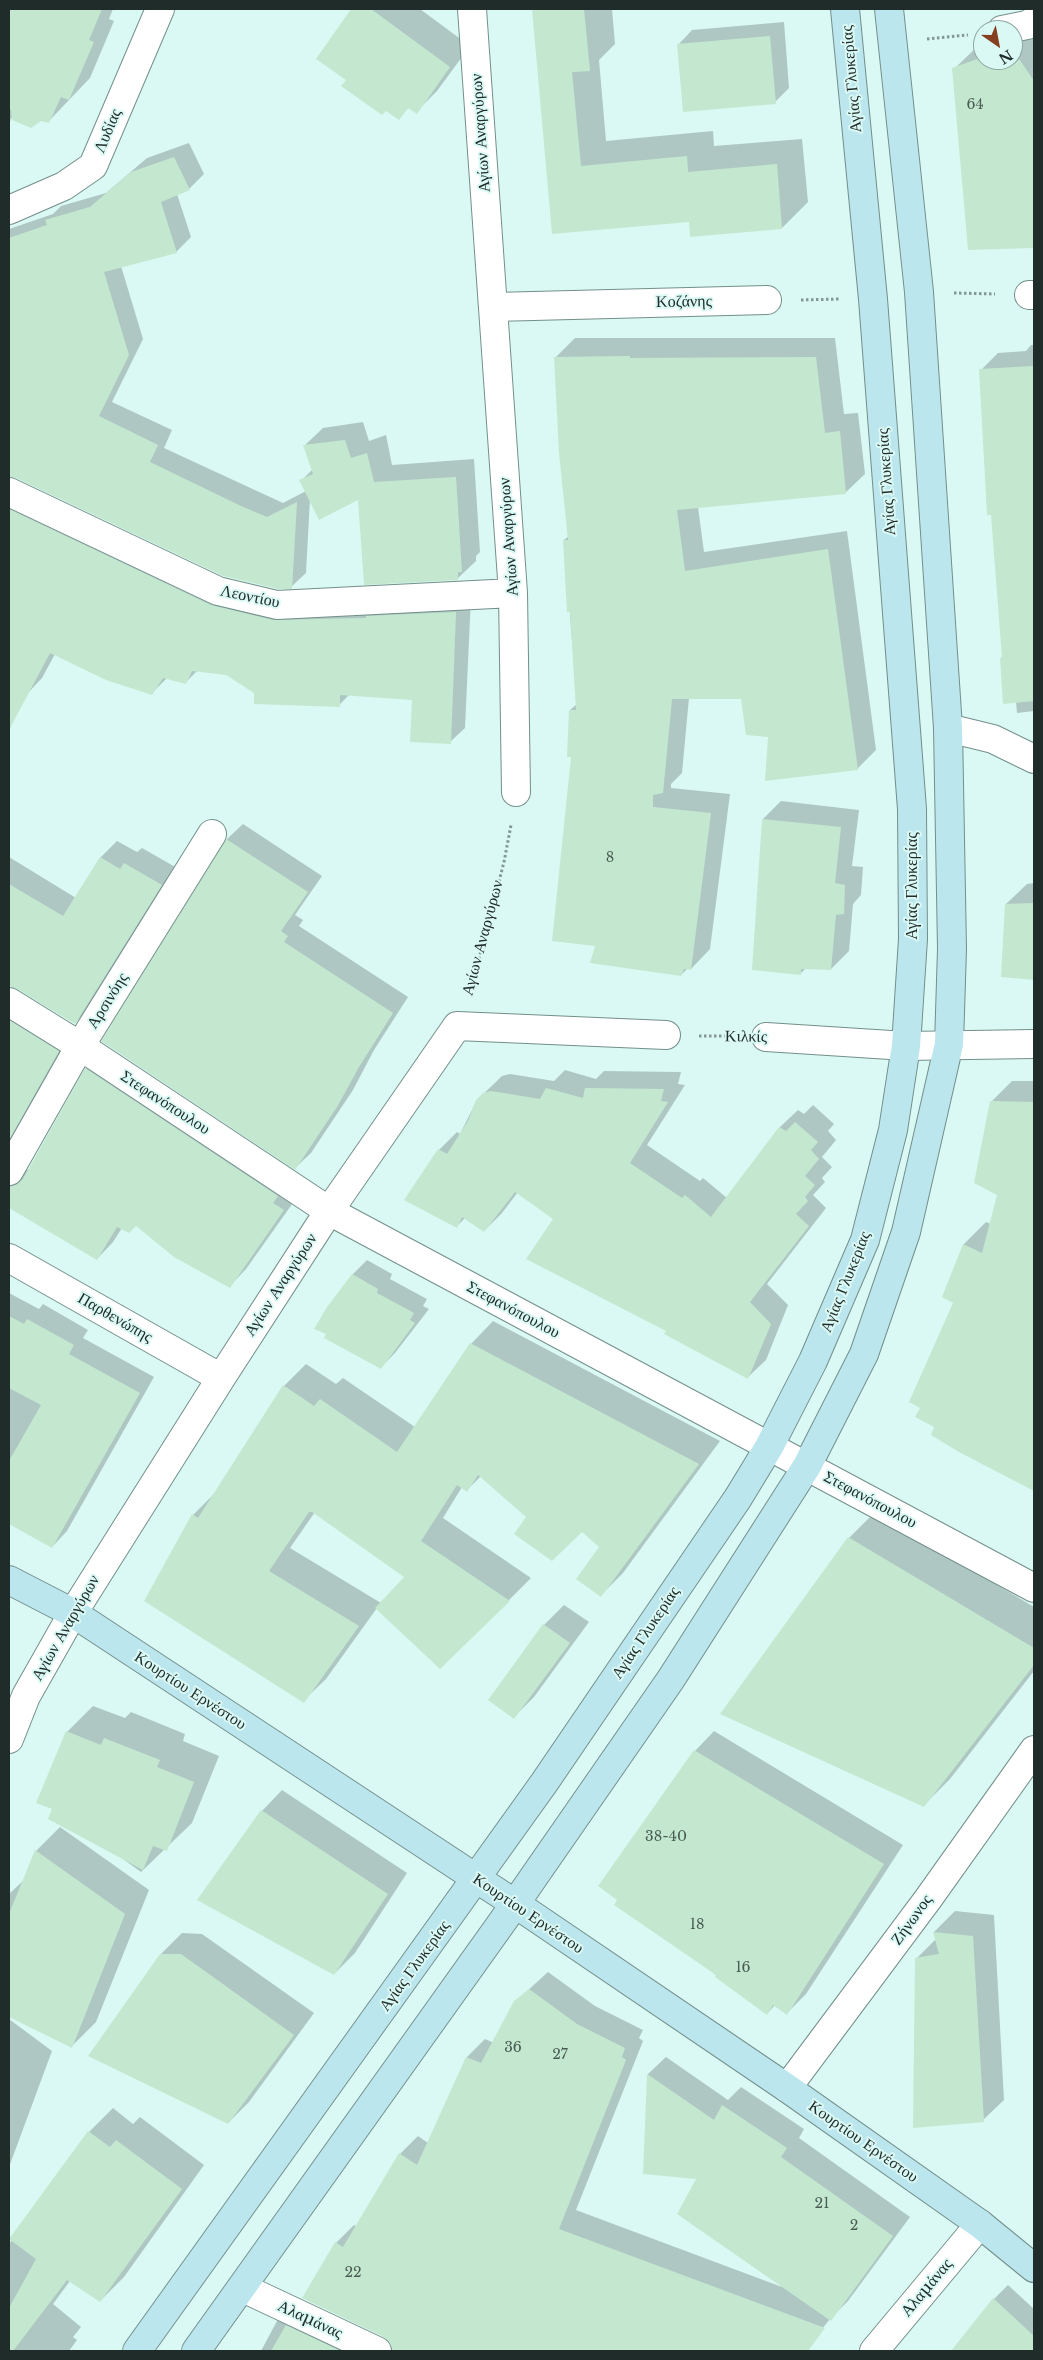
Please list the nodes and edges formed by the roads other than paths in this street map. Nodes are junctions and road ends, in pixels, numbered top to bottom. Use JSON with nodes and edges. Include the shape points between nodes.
{"nodes":[{"id":1,"x":160,"y":9,"type":"edge"},
{"id":2,"x":472,"y":9,"type":"edge"},
{"id":3,"x":845,"y":9,"type":"edge"},
{"id":4,"x":889,"y":9,"type":"edge"},
{"id":5,"x":9,"y":210,"type":"edge"},
{"id":6,"x":767,"y":300,"type":"road end"},
{"id":7,"x":494,"y":307,"type":"junction"},
{"id":8,"x":9,"y":492,"type":"edge"},
{"id":9,"x":514,"y":593,"type":"junction"},
{"id":10,"x":948,"y":728,"type":"junction"},
{"id":11,"x":1034,"y":759,"type":"edge"},
{"id":12,"x":516,"y":792,"type":"road end"},
{"id":13,"x":212,"y":834,"type":"dead end"},
{"id":14,"x":9,"y":1002,"type":"edge"},
{"id":15,"x":666,"y":1035,"type":"road end"},
{"id":16,"x":766,"y":1037,"type":"road end"},
{"id":17,"x":949,"y":1044,"type":"junction"},
{"id":18,"x":1034,"y":1044,"type":"edge"},
{"id":19,"x":80,"y":1046,"type":"junction"},
{"id":20,"x":906,"y":1046,"type":"junction"},
{"id":21,"x":9,"y":1171,"type":"edge"},
{"id":22,"x":329,"y":1211,"type":"junction"},
{"id":23,"x":9,"y":1258,"type":"edge"},
{"id":24,"x":220,"y":1378,"type":"junction"},
{"id":25,"x":769,"y":1447,"type":"junction"},
{"id":26,"x":807,"y":1466,"type":"junction"},
{"id":27,"x":9,"y":1580,"type":"edge"},
{"id":28,"x":1034,"y":1588,"type":"edge"},
{"id":29,"x":73,"y":1613,"type":"junction"},
{"id":30,"x":9,"y":1739,"type":"edge"},
{"id":31,"x":1034,"y":1750,"type":"edge"},
{"id":32,"x":476,"y":1879,"type":"junction"},
{"id":33,"x":515,"y":1904,"type":"junction"},
{"id":34,"x":787,"y":2088,"type":"junction"},
{"id":35,"x":980,"y":2224,"type":"junction"},
{"id":36,"x":1034,"y":2268,"type":"edge"},
{"id":37,"x":243,"y":2288,"type":"junction"},
{"id":38,"x":136,"y":2351,"type":"edge"},
{"id":39,"x":196,"y":2351,"type":"edge"},
{"id":40,"x":377,"y":2351,"type":"edge"},
{"id":41,"x":874,"y":2351,"type":"edge"}],
"edges":[{"from":1,"to":5,"type":"street","name":"Λυδίας","via":[[93,166],[64,186]]},
{"from":2,"to":7,"type":"street","name":"Αγίων Αναργύρων"},
{"from":3,"to":20,"type":"street","name":"Αγίας Γλυκερίας","via":[[873,299],[912,809],[913,939]]},
{"from":4,"to":10,"type":"street","via":[[919,292]]},
{"from":6,"to":7,"type":"street","name":"Κοζάνης"},
{"from":7,"to":9,"type":"street","name":"Αγίων Αναργύρων"},
{"from":8,"to":9,"type":"street","name":"Λεοντίου","via":[[218,591],[277,605]]},
{"from":9,"to":12,"type":"street","name":"Αγίων Αναργύρων"},
{"from":10,"to":11,"type":"street","via":[[994,740]]},
{"from":10,"to":17,"type":"street","via":[[952,949]]},
{"from":13,"to":19,"type":"street","name":"Αρσινόης"},
{"from":14,"to":19,"type":"street","name":"Στεφανόπουλου"},
{"from":15,"to":22,"type":"street","name":"Αγίων Αναργύρων","via":[[457,1026]]},
{"from":16,"to":20,"type":"street","name":"Κιλκίς"},
{"from":17,"to":18,"type":"street","name":"Κιλκίς"},
{"from":17,"to":20,"type":"street","name":"Κιλκίς"},
{"from":17,"to":26,"type":"street","via":[[903,1241],[864,1354]]},
{"from":19,"to":21,"type":"street","name":"Αρσινόης"},
{"from":19,"to":22,"type":"street","name":"Στεφανόπουλου"},
{"from":20,"to":25,"type":"street","name":"Αγίας Γλυκερίας","via":[[893,1130],[865,1240],[813,1361]]},
{"from":22,"to":24,"type":"street","name":"Αγίων Αναργύρων"},
{"from":22,"to":25,"type":"street","name":"Στεφανόπουλου"},
{"from":23,"to":24,"type":"street","name":"Παρθενώπης"},
{"from":24,"to":29,"type":"street","name":"Αγίων Αναργύρων"},
{"from":25,"to":26,"type":"street","name":"Στεφανόπουλου"},
{"from":25,"to":32,"type":"street","name":"Αγίας Γλυκερίας","via":[[738,1498]]},
{"from":26,"to":28,"type":"street","name":"Στεφανόπουλου"},
{"from":26,"to":33,"type":"street","via":[[671,1679]]},
{"from":27,"to":29,"type":"street","name":"Κουρτίου Ερνέστου"},
{"from":29,"to":30,"type":"street","name":"Αγίων Αναργύρων","via":[[26,1696]]},
{"from":29,"to":32,"type":"street","name":"Κουρτίου Ερνέστου"},
{"from":31,"to":34,"type":"street","name":"Ζήνωνος"},
{"from":32,"to":33,"type":"street","name":"Κουρτίου Ερνέστου"},
{"from":32,"to":38,"type":"street","name":"Αγίας Γλυκερίας"},
{"from":33,"to":34,"type":"street","name":"Κουρτίου Ερνέστου"},
{"from":33,"to":37,"type":"street"},
{"from":34,"to":35,"type":"street","name":"Κουρτίου Ερνέστου"},
{"from":35,"to":36,"type":"street","name":"Κουρτίου Ερνέστου"},
{"from":35,"to":41,"type":"street","name":"Αλαμάνας"},
{"from":37,"to":39,"type":"street"},
{"from":37,"to":40,"type":"street","name":"Αλαμάνας"}]}
